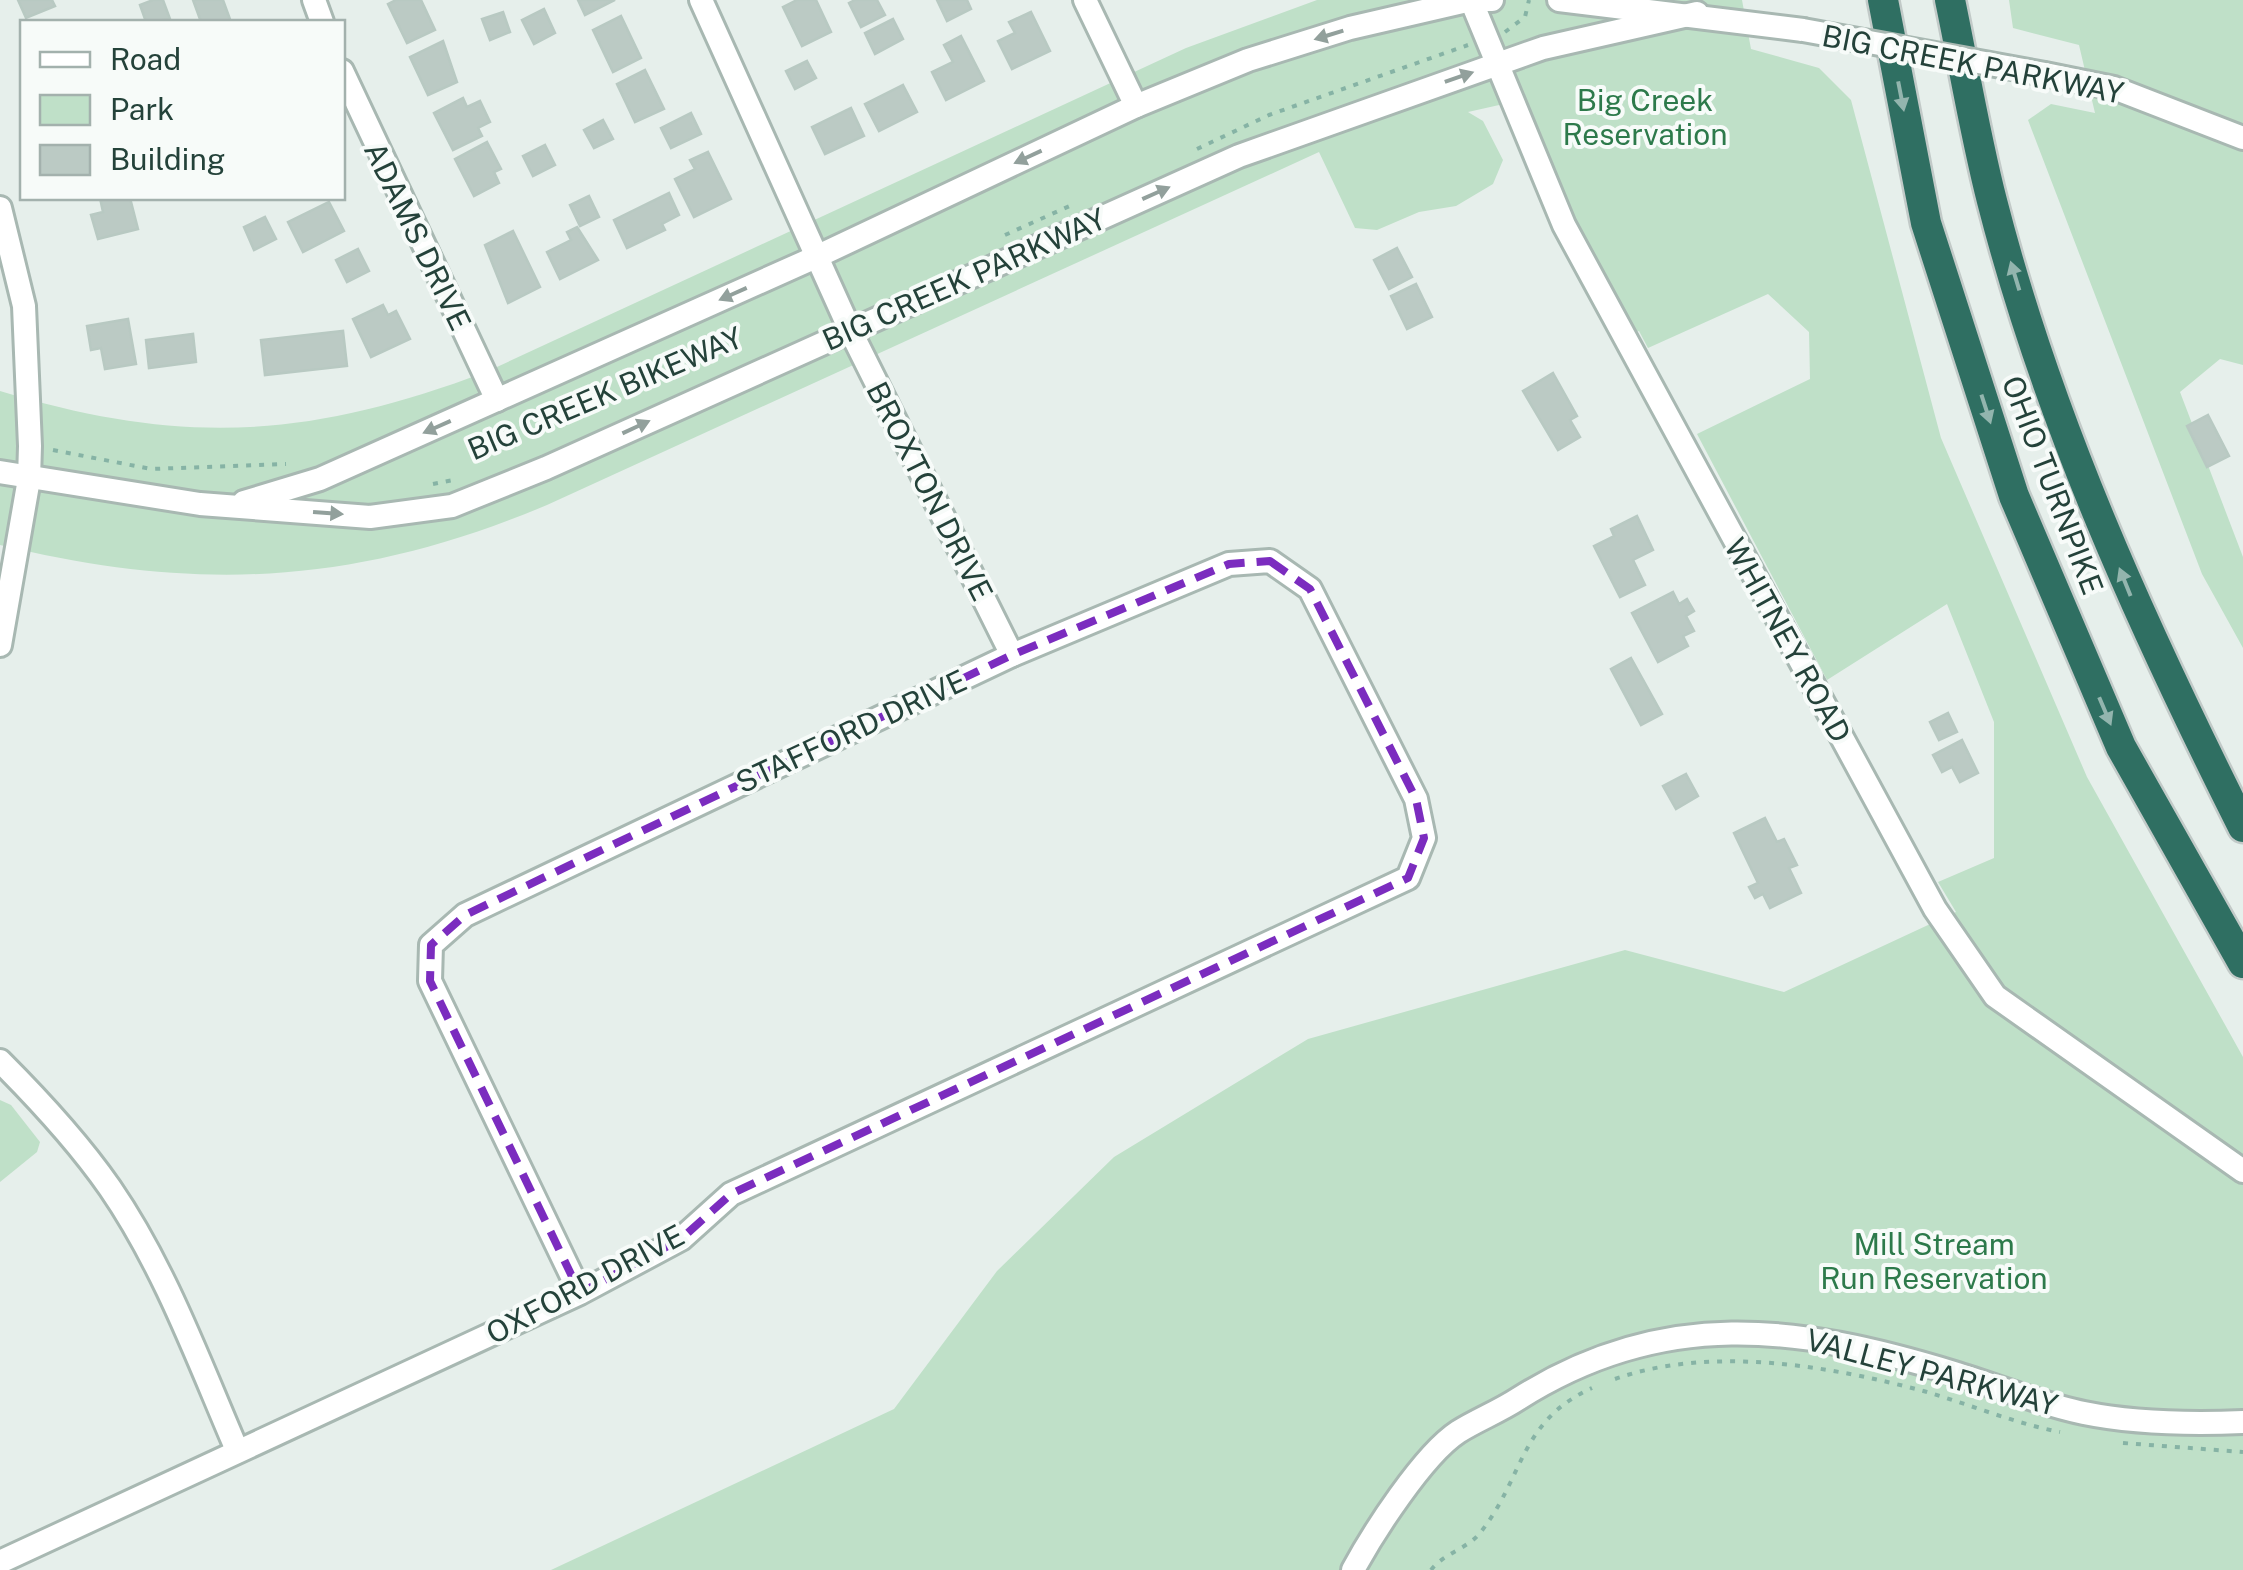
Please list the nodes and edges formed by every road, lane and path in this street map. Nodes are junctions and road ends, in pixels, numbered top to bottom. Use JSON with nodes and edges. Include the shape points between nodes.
{"nodes":[{"id":1,"x":701,"y":0,"type":"edge"},
{"id":2,"x":1085,"y":0,"type":"edge"},
{"id":3,"x":1471,"y":0,"type":"edge"},
{"id":4,"x":1492,"y":0,"type":"edge"},
{"id":5,"x":1529,"y":0,"type":"edge"},
{"id":6,"x":1559,"y":0,"type":"edge"},
{"id":7,"x":1883,"y":0,"type":"edge"},
{"id":8,"x":1950,"y":0,"type":"edge"},
{"id":9,"x":1696,"y":13,"type":"junction"},
{"id":10,"x":1499,"y":34,"type":"dead end"},
{"id":11,"x":1496,"y":64,"type":"junction"},
{"id":12,"x":345,"y":77,"type":"edge"},
{"id":13,"x":1136,"y":106,"type":"junction"},
{"id":14,"x":2243,"y":138,"type":"edge"},
{"id":15,"x":0,"y":208,"type":"edge"},
{"id":16,"x":816,"y":258,"type":"junction"},
{"id":17,"x":850,"y":330,"type":"junction"},
{"id":18,"x":497,"y":400,"type":"junction"},
{"id":19,"x":44,"y":450,"type":"dead end"},
{"id":20,"x":298,"y":466,"type":"dead end"},
{"id":21,"x":0,"y":472,"type":"edge"},
{"id":22,"x":30,"y":480,"type":"junction"},
{"id":23,"x":458,"y":480,"type":"dead end"},
{"id":24,"x":424,"y":486,"type":"dead end"},
{"id":25,"x":231,"y":506,"type":"junction"},
{"id":26,"x":0,"y":645,"type":"edge"},
{"id":27,"x":1012,"y":654,"type":"junction"},
{"id":28,"x":2243,"y":827,"type":"edge"},
{"id":29,"x":1379,"y":893,"type":"joint"},
{"id":30,"x":2243,"y":963,"type":"edge"},
{"id":31,"x":0,"y":1061,"type":"edge"},
{"id":32,"x":2243,"y":1171,"type":"edge"},
{"id":33,"x":580,"y":1293,"type":"junction"},
{"id":34,"x":1611,"y":1380,"type":"dead end"},
{"id":35,"x":1596,"y":1386,"type":"dead end"},
{"id":36,"x":2243,"y":1422,"type":"edge"},
{"id":37,"x":2065,"y":1433,"type":"dead end"},
{"id":38,"x":2118,"y":1442,"type":"dead end"},
{"id":39,"x":238,"y":1450,"type":"junction"},
{"id":40,"x":2243,"y":1452,"type":"edge"},
{"id":41,"x":0,"y":1562,"type":"edge"},
{"id":42,"x":1353,"y":1570,"type":"edge"},
{"id":43,"x":1432,"y":1570,"type":"edge"}],
"edges":[{"from":1,"to":16,"type":"street","name":"BROXTON DRIVE"},
{"from":2,"to":13,"type":"street"},
{"from":3,"to":4,"type":"street","name":"BIG CREEK PARKWAY"},
{"from":3,"to":11,"type":"street","name":"WHITNEY ROAD"},
{"from":3,"to":13,"type":"street","name":"BIG CREEK PARKWAY","one_way":true,"via":[[1248,60]]},
{"from":5,"to":10,"type":"path","via":[[1524,17]]},
{"from":6,"to":9,"type":"street","name":"BIG CREEK PARKWAY"},
{"from":7,"to":30,"type":"highway","name":"OHIO TURNPIKE","one_way":true,"via":[[1926,223],[2014,496],[2121,747]]},
{"from":28,"to":8,"type":"highway","name":"OHIO TURNPIKE","one_way":true,"via":[[2149,641],[2063,429],[1992,201]]},
{"from":9,"to":11,"type":"street","name":"BIG CREEK PARKWAY"},
{"from":9,"to":14,"type":"street","name":"BIG CREEK PARKWAY","bridge":true,"via":[[2114,88]]},
{"from":17,"to":11,"type":"street","name":"BIG CREEK PARKWAY","one_way":true,"via":[[1239,156]]},
{"from":11,"to":32,"type":"street","name":"WHITNEY ROAD","via":[[1564,225],[1935,909],[1995,996]]},
{"from":12,"to":18,"type":"street","name":"ADAMS DRIVE"},
{"from":13,"to":16,"type":"street","name":"BIG CREEK PARKWAY","one_way":true},
{"from":15,"to":22,"type":"street","via":[[24,306]]},
{"from":16,"to":17,"type":"street","name":"BROXTON DRIVE"},
{"from":16,"to":18,"type":"street","name":"BIG CREEK PARKWAY","one_way":true},
{"from":25,"to":17,"type":"street","name":"BIG CREEK PARKWAY","one_way":true,"via":[[370,516],[452,506]]},
{"from":17,"to":27,"type":"street","name":"BROXTON DRIVE"},
{"from":18,"to":25,"type":"street","name":"BIG CREEK PARKWAY","one_way":true,"via":[[320,479]]},
{"from":19,"to":20,"type":"path","via":[[151,468]]},
{"from":21,"to":22,"type":"street","name":"BIG CREEK PARKWAY"},
{"from":22,"to":25,"type":"street","name":"BIG CREEK PARKWAY"},
{"from":22,"to":26,"type":"street"},
{"from":23,"to":24,"type":"path","name":"BIG CREEK BIKEWAY"},
{"from":27,"to":29,"type":"street","name":"STAFFORD DRIVE","via":[[1229,564],[1270,560],[1310,589],[1416,799],[1424,838],[1408,878]]},
{"from":27,"to":33,"type":"street","name":"STAFFORD DRIVE","via":[[465,916],[431,944],[430,981]]},
{"from":29,"to":33,"type":"street","name":"OXFORD DRIVE","via":[[731,1194],[681,1239]]},
{"from":31,"to":39,"type":"street","via":[[111,1189],[164,1280]]},
{"from":33,"to":39,"type":"street","name":"OXFORD DRIVE"},
{"from":34,"to":37,"type":"path","via":[[1666,1367],[1771,1364],[1927,1392]]},
{"from":35,"to":43,"type":"path","via":[[1546,1418],[1479,1535]]},
{"from":36,"to":42,"type":"street","name":"VALLEY PARKWAY","via":[[2085,1414],[1817,1337],[1688,1333],[1552,1378],[1454,1434],[1381,1519]]},
{"from":38,"to":40,"type":"path"},
{"from":39,"to":41,"type":"street","name":"OXFORD DRIVE"}]}
